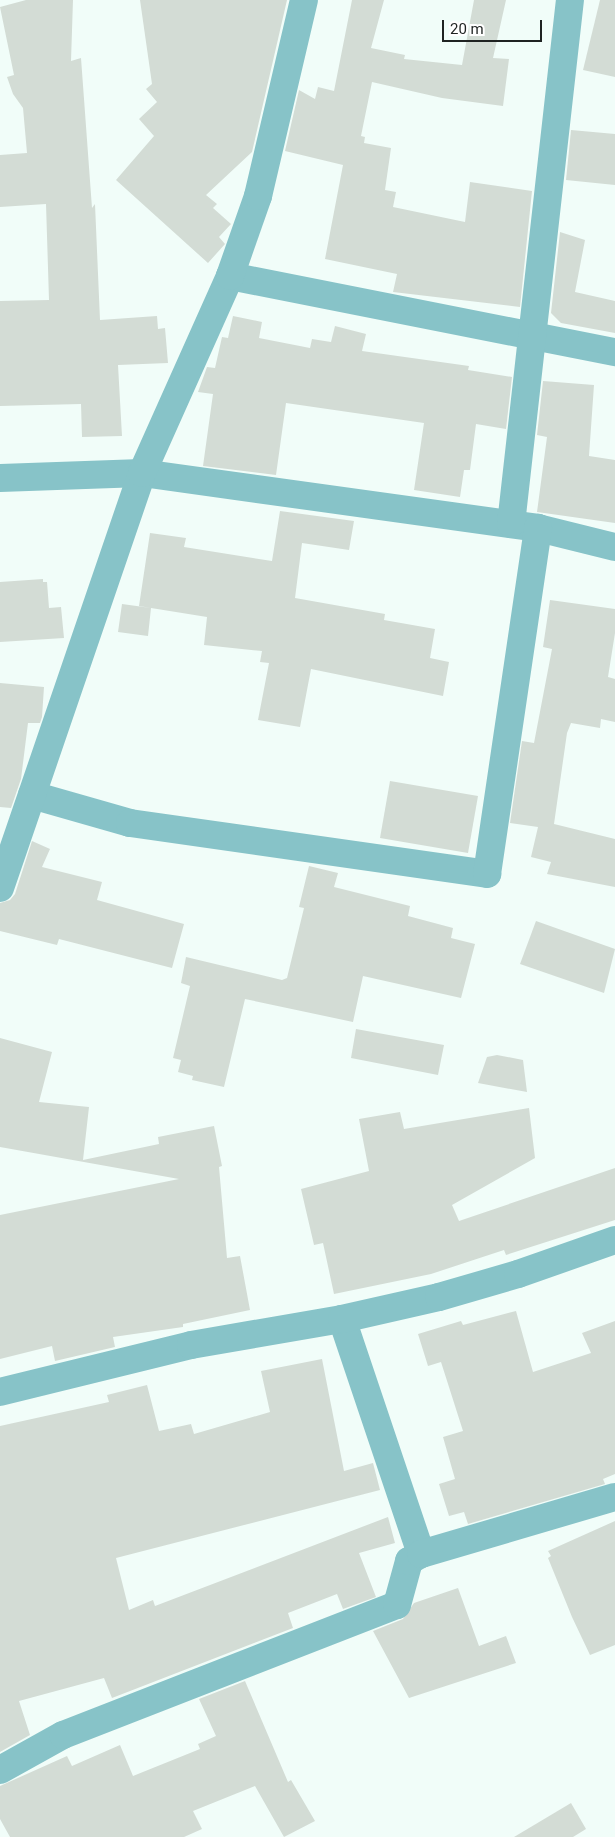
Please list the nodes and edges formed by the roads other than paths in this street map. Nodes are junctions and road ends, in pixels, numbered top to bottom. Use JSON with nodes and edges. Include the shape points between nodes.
{"nodes":[{"id":1,"x":304,"y":0,"type":"edge"},
{"id":2,"x":570,"y":0,"type":"edge"},
{"id":3,"x":230,"y":276,"type":"junction"},
{"id":4,"x":533,"y":336,"type":"junction"},
{"id":5,"x":615,"y":352,"type":"edge"},
{"id":6,"x":142,"y":473,"type":"junction"},
{"id":7,"x":0,"y":478,"type":"edge"},
{"id":8,"x":511,"y":524,"type":"junction"},
{"id":9,"x":538,"y":528,"type":"junction"},
{"id":10,"x":615,"y":546,"type":"edge"},
{"id":11,"x":32,"y":795,"type":"junction"},
{"id":12,"x":0,"y":888,"type":"edge"},
{"id":13,"x":615,"y":1240,"type":"edge"},
{"id":14,"x":342,"y":1319,"type":"junction"},
{"id":15,"x":0,"y":1392,"type":"edge"},
{"id":16,"x":615,"y":1497,"type":"edge"},
{"id":17,"x":421,"y":1554,"type":"junction"},
{"id":18,"x":0,"y":1770,"type":"edge"}],
"edges":[{"from":1,"to":3,"type":"street","via":[[258,196]]},
{"from":2,"to":4,"type":"street"},
{"from":3,"to":4,"type":"street"},
{"from":3,"to":6,"type":"street"},
{"from":4,"to":5,"type":"street"},
{"from":4,"to":8,"type":"street"},
{"from":6,"to":7,"type":"street"},
{"from":6,"to":8,"type":"street"},
{"from":6,"to":11,"type":"street"},
{"from":8,"to":9,"type":"street"},
{"from":9,"to":10,"type":"street"},
{"from":9,"to":11,"type":"street","via":[[487,874],[130,823]]},
{"from":11,"to":12,"type":"street"},
{"from":13,"to":14,"type":"street","via":[[439,1297]]},
{"from":14,"to":15,"type":"street","via":[[191,1345]]},
{"from":14,"to":17,"type":"street"},
{"from":16,"to":17,"type":"street"},
{"from":17,"to":18,"type":"street","via":[[409,1561],[397,1605],[63,1735]]}]}
